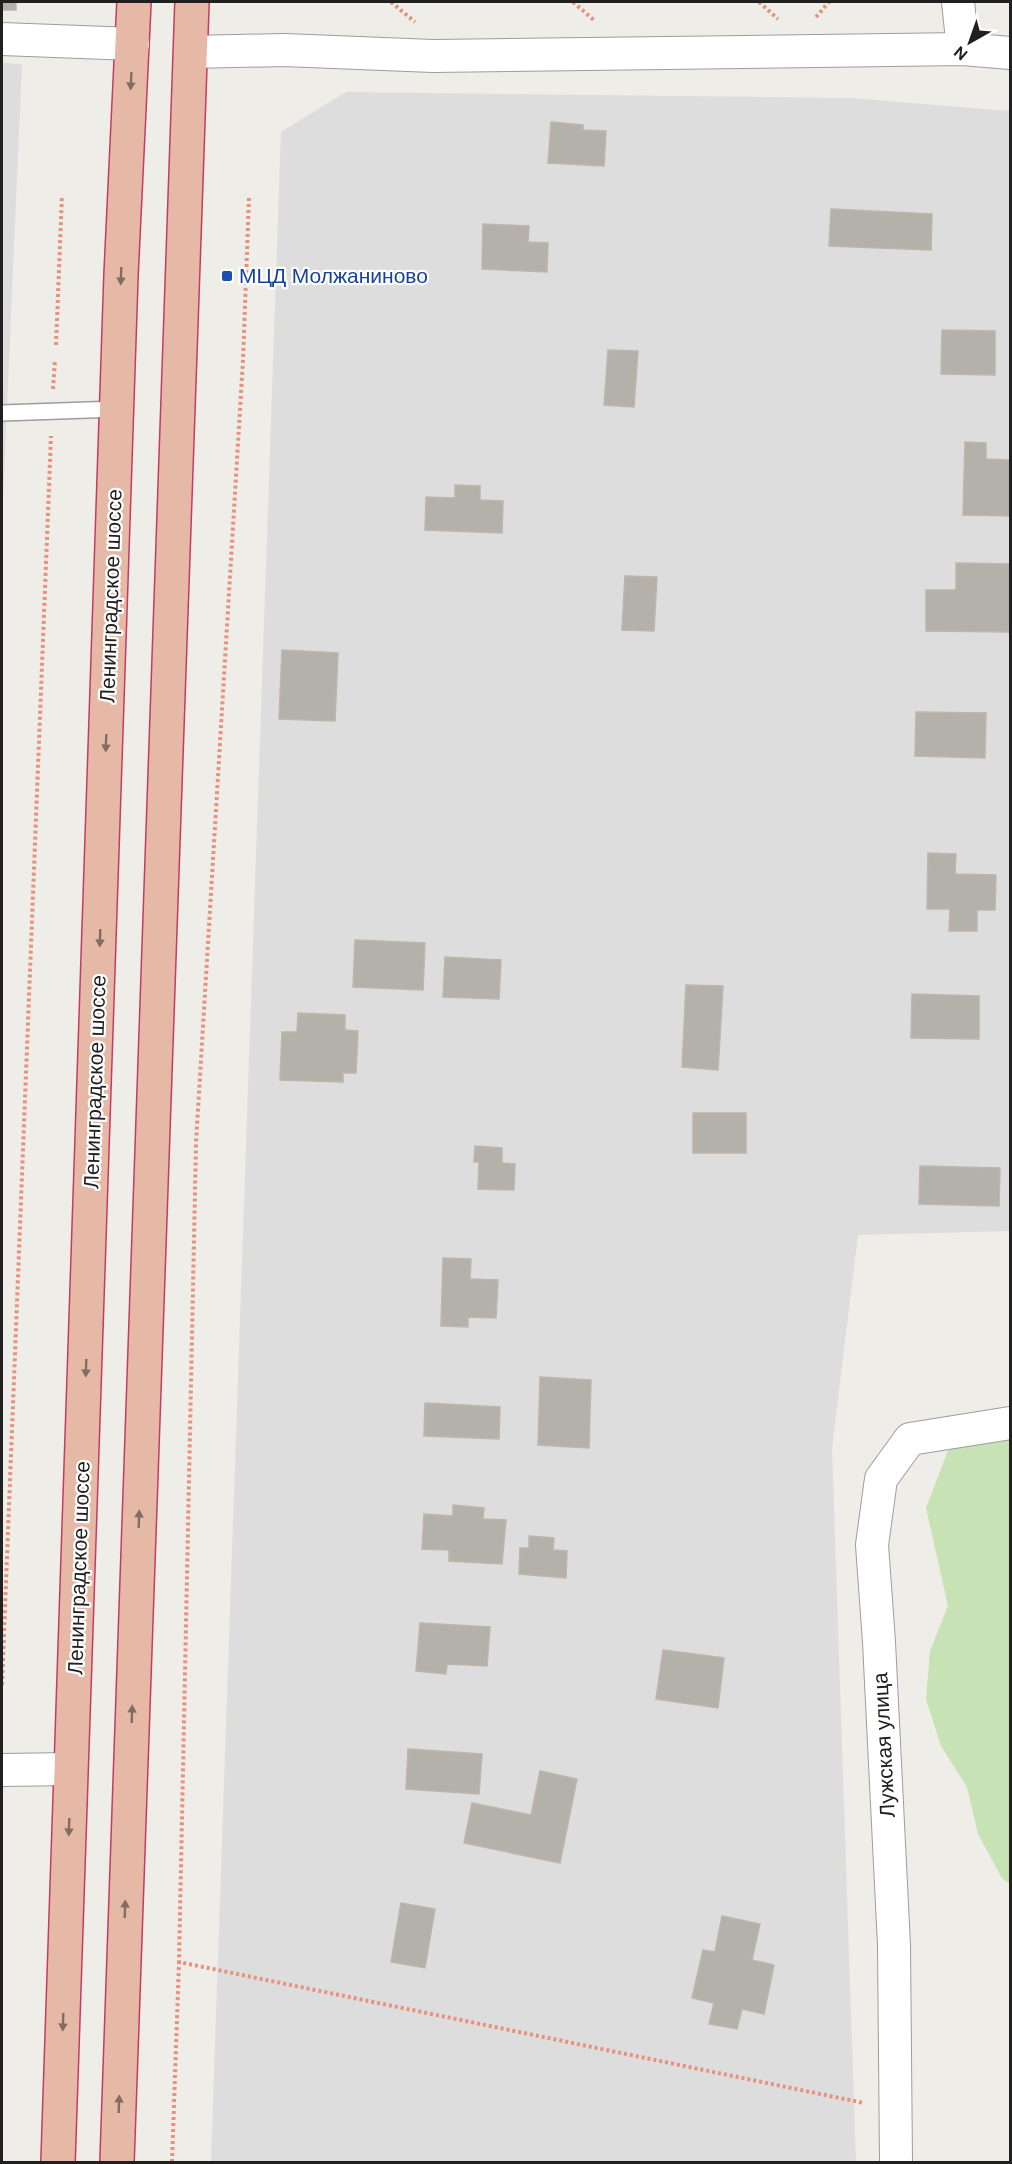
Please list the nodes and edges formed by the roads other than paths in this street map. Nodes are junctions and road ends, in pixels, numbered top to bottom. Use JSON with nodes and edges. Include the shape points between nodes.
{"nodes":[{"id":1,"x":134,"y":2,"type":"edge"},
{"id":2,"x":192,"y":2,"type":"edge"},
{"id":3,"x":958,"y":2,"type":"edge"},
{"id":4,"x":2,"y":39,"type":"edge"},
{"id":5,"x":133,"y":44,"type":"junction"},
{"id":6,"x":963,"y":49,"type":"junction"},
{"id":7,"x":191,"y":52,"type":"junction"},
{"id":8,"x":1011,"y":52,"type":"edge"},
{"id":9,"x":117,"y":409,"type":"junction"},
{"id":10,"x":2,"y":413,"type":"edge"},
{"id":11,"x":1011,"y":1423,"type":"edge"},
{"id":12,"x":71,"y":1769,"type":"junction"},
{"id":13,"x":2,"y":1770,"type":"edge"},
{"id":14,"x":58,"y":2163,"type":"edge"},
{"id":15,"x":117,"y":2163,"type":"edge"},
{"id":16,"x":896,"y":2163,"type":"edge"}],
"edges":[{"from":1,"to":5,"type":"highway","name":"Ленинградское шоссе"},
{"from":2,"to":7,"type":"highway"},
{"from":3,"to":6,"type":"street"},
{"from":4,"to":5,"type":"street"},
{"from":5,"to":9,"type":"highway","name":"Ленинградское шоссе","one_way":true},
{"from":6,"to":7,"type":"street","via":[[433,56],[284,50]]},
{"from":6,"to":8,"type":"street"},
{"from":15,"to":7,"type":"highway","one_way":true},
{"from":9,"to":10,"type":"lane"},
{"from":9,"to":12,"type":"highway","name":"Ленинградское шоссе","one_way":true},
{"from":11,"to":16,"type":"street","name":"Лужская улица","via":[[910,1439],[881,1479],[872,1545],[894,1945]]},
{"from":12,"to":13,"type":"street"},
{"from":12,"to":14,"type":"highway","name":"Ленинградское шоссе","one_way":true}]}
